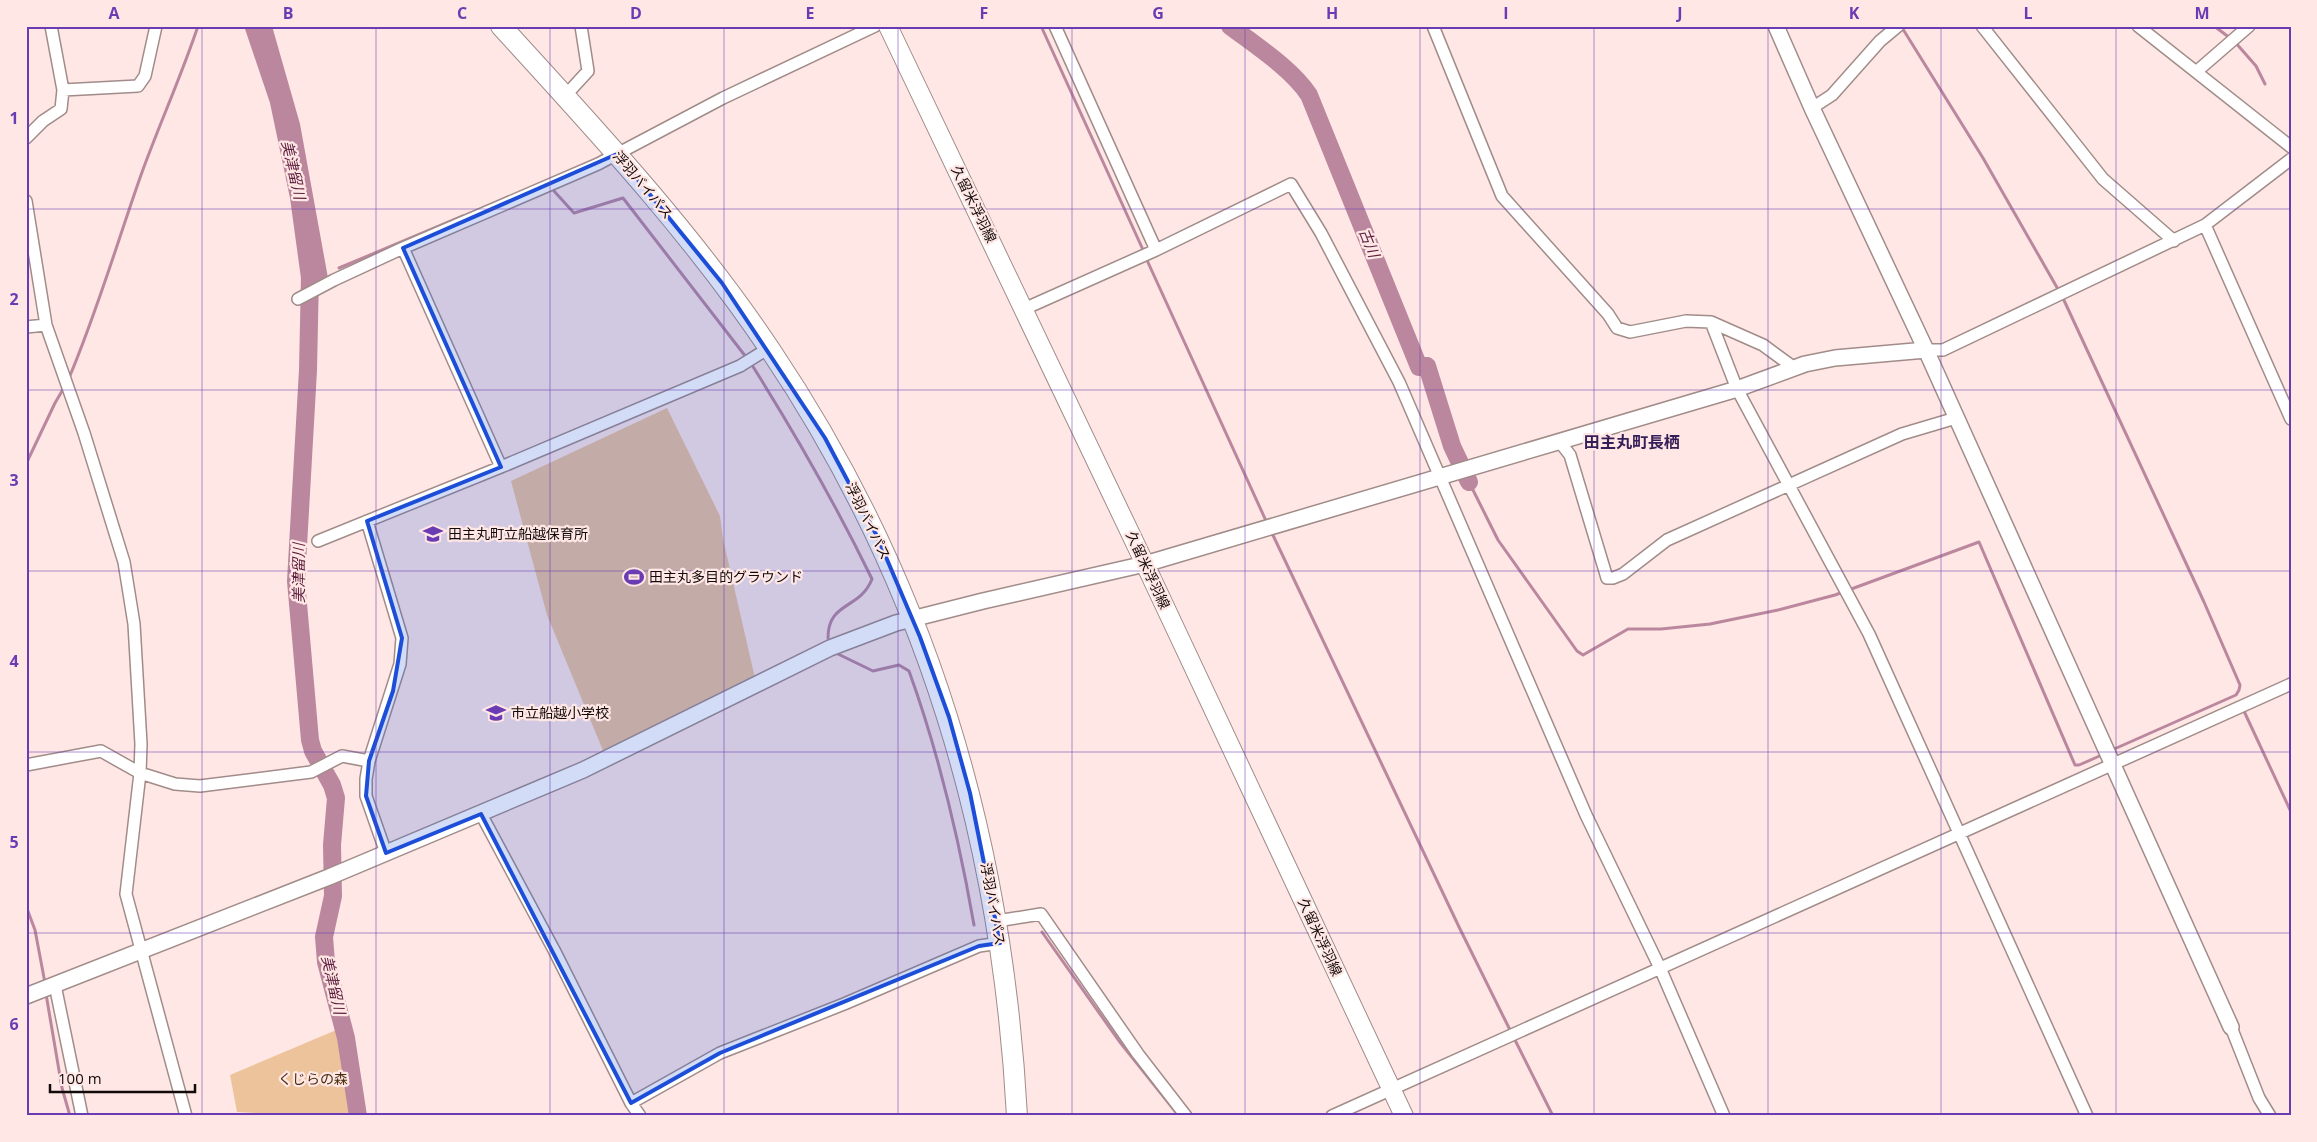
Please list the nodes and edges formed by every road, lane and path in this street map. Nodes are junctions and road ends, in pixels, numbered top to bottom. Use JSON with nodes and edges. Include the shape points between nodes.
{"nodes":[{"id":1,"x":51,"y":26,"type":"edge"},
{"id":2,"x":156,"y":26,"type":"edge"},
{"id":3,"x":501,"y":26,"type":"edge"},
{"id":4,"x":581,"y":26,"type":"edge"},
{"id":5,"x":875,"y":26,"type":"edge"},
{"id":6,"x":888,"y":26,"type":"edge"},
{"id":7,"x":1055,"y":26,"type":"edge"},
{"id":8,"x":1433,"y":26,"type":"edge"},
{"id":9,"x":1776,"y":26,"type":"edge"},
{"id":10,"x":1898,"y":26,"type":"edge"},
{"id":11,"x":1982,"y":26,"type":"edge"},
{"id":12,"x":2138,"y":26,"type":"edge"},
{"id":13,"x":2249,"y":26,"type":"edge"},
{"id":14,"x":2196,"y":72,"type":"junction"},
{"id":15,"x":63,"y":90,"type":"junction"},
{"id":16,"x":565,"y":96,"type":"junction"},
{"id":17,"x":1812,"y":108,"type":"junction"},
{"id":18,"x":26,"y":138,"type":"edge"},
{"id":19,"x":2291,"y":147,"type":"edge"},
{"id":20,"x":617,"y":154,"type":"junction"},
{"id":21,"x":2291,"y":159,"type":"edge"},
{"id":22,"x":26,"y":200,"type":"edge"},
{"id":23,"x":2205,"y":225,"type":"junction"},
{"id":24,"x":2174,"y":241,"type":"junction"},
{"id":25,"x":403,"y":248,"type":"junction"},
{"id":26,"x":1156,"y":250,"type":"junction"},
{"id":27,"x":298,"y":299,"type":"dead end"},
{"id":28,"x":1024,"y":309,"type":"junction"},
{"id":29,"x":1711,"y":322,"type":"junction"},
{"id":30,"x":46,"y":325,"type":"junction"},
{"id":31,"x":26,"y":327,"type":"edge"},
{"id":32,"x":769,"y":348,"type":"junction"},
{"id":33,"x":1926,"y":350,"type":"junction"},
{"id":34,"x":1793,"y":367,"type":"junction"},
{"id":35,"x":1737,"y":389,"type":"junction"},
{"id":36,"x":1956,"y":418,"type":"junction"},
{"id":37,"x":2291,"y":419,"type":"edge"},
{"id":38,"x":1559,"y":441,"type":"junction"},
{"id":39,"x":501,"y":467,"type":"junction"},
{"id":40,"x":1440,"y":478,"type":"junction"},
{"id":41,"x":1787,"y":485,"type":"junction"},
{"id":42,"x":367,"y":521,"type":"junction"},
{"id":43,"x":318,"y":541,"type":"dead end"},
{"id":44,"x":1145,"y":564,"type":"junction"},
{"id":45,"x":912,"y":619,"type":"junction"},
{"id":46,"x":2291,"y":684,"type":"edge"},
{"id":47,"x":369,"y":761,"type":"junction"},
{"id":48,"x":2112,"y":764,"type":"junction"},
{"id":49,"x":26,"y":765,"type":"edge"},
{"id":50,"x":140,"y":773,"type":"junction"},
{"id":51,"x":481,"y":814,"type":"junction"},
{"id":52,"x":1958,"y":833,"type":"junction"},
{"id":53,"x":386,"y":853,"type":"junction"},
{"id":54,"x":997,"y":920,"type":"junction"},
{"id":55,"x":1000,"y":943,"type":"junction"},
{"id":56,"x":141,"y":952,"type":"junction"},
{"id":57,"x":1660,"y":968,"type":"junction"},
{"id":58,"x":55,"y":985,"type":"junction"},
{"id":59,"x":26,"y":996,"type":"edge"},
{"id":60,"x":2231,"y":1027,"type":"joint"},
{"id":61,"x":1392,"y":1090,"type":"junction"},
{"id":62,"x":631,"y":1103,"type":"junction"},
{"id":63,"x":82,"y":1116,"type":"edge"},
{"id":64,"x":186,"y":1116,"type":"edge"},
{"id":65,"x":640,"y":1116,"type":"edge"},
{"id":66,"x":1017,"y":1116,"type":"edge"},
{"id":67,"x":1186,"y":1116,"type":"edge"},
{"id":68,"x":1332,"y":1116,"type":"edge"},
{"id":69,"x":1404,"y":1116,"type":"edge"},
{"id":70,"x":1724,"y":1116,"type":"edge"},
{"id":71,"x":2087,"y":1116,"type":"edge"},
{"id":72,"x":2270,"y":1116,"type":"edge"}],
"edges":[{"from":1,"to":15,"type":"street"},
{"from":2,"to":15,"type":"street","via":[[145,76],[138,86]]},
{"from":3,"to":16,"type":"highway","name":"浮羽バイパス"},
{"from":4,"to":16,"type":"street","via":[[588,71]]},
{"from":5,"to":20,"type":"street","via":[[723,98]]},
{"from":6,"to":28,"type":"main road","name":"久留米浮羽線"},
{"from":7,"to":26,"type":"street"},
{"from":8,"to":29,"type":"street","via":[[1502,196],[1617,328],[1630,332],[1686,320]]},
{"from":9,"to":17,"type":"street"},
{"from":10,"to":17,"type":"street","via":[[1880,41],[1832,95]]},
{"from":11,"to":24,"type":"street","via":[[2103,179]]},
{"from":12,"to":14,"type":"street"},
{"from":13,"to":14,"type":"street"},
{"from":14,"to":19,"type":"street"},
{"from":15,"to":18,"type":"street","via":[[61,109]]},
{"from":16,"to":20,"type":"highway","name":"浮羽バイパス"},
{"from":17,"to":33,"type":"street"},
{"from":20,"to":25,"type":"street"},
{"from":20,"to":32,"type":"highway","name":"浮羽バイパス","via":[[722,283]]},
{"from":21,"to":23,"type":"street"},
{"from":22,"to":30,"type":"street"},
{"from":23,"to":24,"type":"street"},
{"from":23,"to":37,"type":"street"},
{"from":24,"to":33,"type":"street","via":[[1943,350]]},
{"from":25,"to":27,"type":"street"},
{"from":25,"to":39,"type":"street"},
{"from":26,"to":28,"type":"street"},
{"from":26,"to":40,"type":"street","via":[[1291,184],[1321,233],[1399,382]]},
{"from":28,"to":44,"type":"main road","name":"久留米浮羽線"},
{"from":29,"to":34,"type":"street","via":[[1763,345]]},
{"from":29,"to":35,"type":"street"},
{"from":30,"to":31,"type":"street"},
{"from":30,"to":50,"type":"street","via":[[124,562],[134,624]]},
{"from":32,"to":39,"type":"street","via":[[740,366]]},
{"from":32,"to":45,"type":"highway","name":"浮羽バイパス","via":[[851,485]]},
{"from":33,"to":34,"type":"street","via":[[1835,358]]},
{"from":33,"to":36,"type":"street"},
{"from":34,"to":35,"type":"street"},
{"from":35,"to":38,"type":"street"},
{"from":35,"to":41,"type":"street"},
{"from":36,"to":41,"type":"street","via":[[1902,434]]},
{"from":36,"to":48,"type":"street"},
{"from":38,"to":40,"type":"street"},
{"from":38,"to":41,"type":"street","via":[[1570,455],[1607,578],[1623,574],[1667,540]]},
{"from":39,"to":42,"type":"street"},
{"from":40,"to":44,"type":"street"},
{"from":40,"to":57,"type":"street","via":[[1586,815]]},
{"from":41,"to":52,"type":"street","via":[[1869,634]]},
{"from":42,"to":43,"type":"street"},
{"from":42,"to":47,"type":"street","via":[[402,638],[393,692]]},
{"from":44,"to":45,"type":"street"},
{"from":44,"to":61,"type":"main road","name":"久留米浮羽線"},
{"from":45,"to":51,"type":"street","via":[[830,648],[583,770]]},
{"from":45,"to":54,"type":"highway","name":"浮羽バイパス","via":[[949,717],[970,793]]},
{"from":46,"to":48,"type":"street"},
{"from":47,"to":50,"type":"street","via":[[342,756],[311,772],[200,786],[175,784]]},
{"from":47,"to":53,"type":"street","via":[[366,796]]},
{"from":48,"to":52,"type":"street"},
{"from":48,"to":60,"type":"street"},
{"from":49,"to":50,"type":"street","via":[[101,751]]},
{"from":50,"to":56,"type":"street","via":[[126,894]]},
{"from":51,"to":53,"type":"street"},
{"from":51,"to":62,"type":"street"},
{"from":52,"to":57,"type":"street"},
{"from":52,"to":71,"type":"street"},
{"from":53,"to":56,"type":"street"},
{"from":54,"to":55,"type":"highway","name":"浮羽バイパス"},
{"from":54,"to":67,"type":"street","via":[[1041,914],[1138,1054]]},
{"from":55,"to":62,"type":"street","via":[[979,946],[720,1053]]},
{"from":55,"to":66,"type":"highway","name":"浮羽バイパス"},
{"from":56,"to":58,"type":"street"},
{"from":56,"to":64,"type":"street"},
{"from":57,"to":61,"type":"street"},
{"from":57,"to":70,"type":"street"},
{"from":58,"to":59,"type":"street"},
{"from":58,"to":63,"type":"street"},
{"from":60,"to":72,"type":"street","via":[[2259,1098]]},
{"from":61,"to":68,"type":"street"},
{"from":61,"to":69,"type":"main road","name":"久留米浮羽線"},
{"from":62,"to":65,"type":"street"}]}
